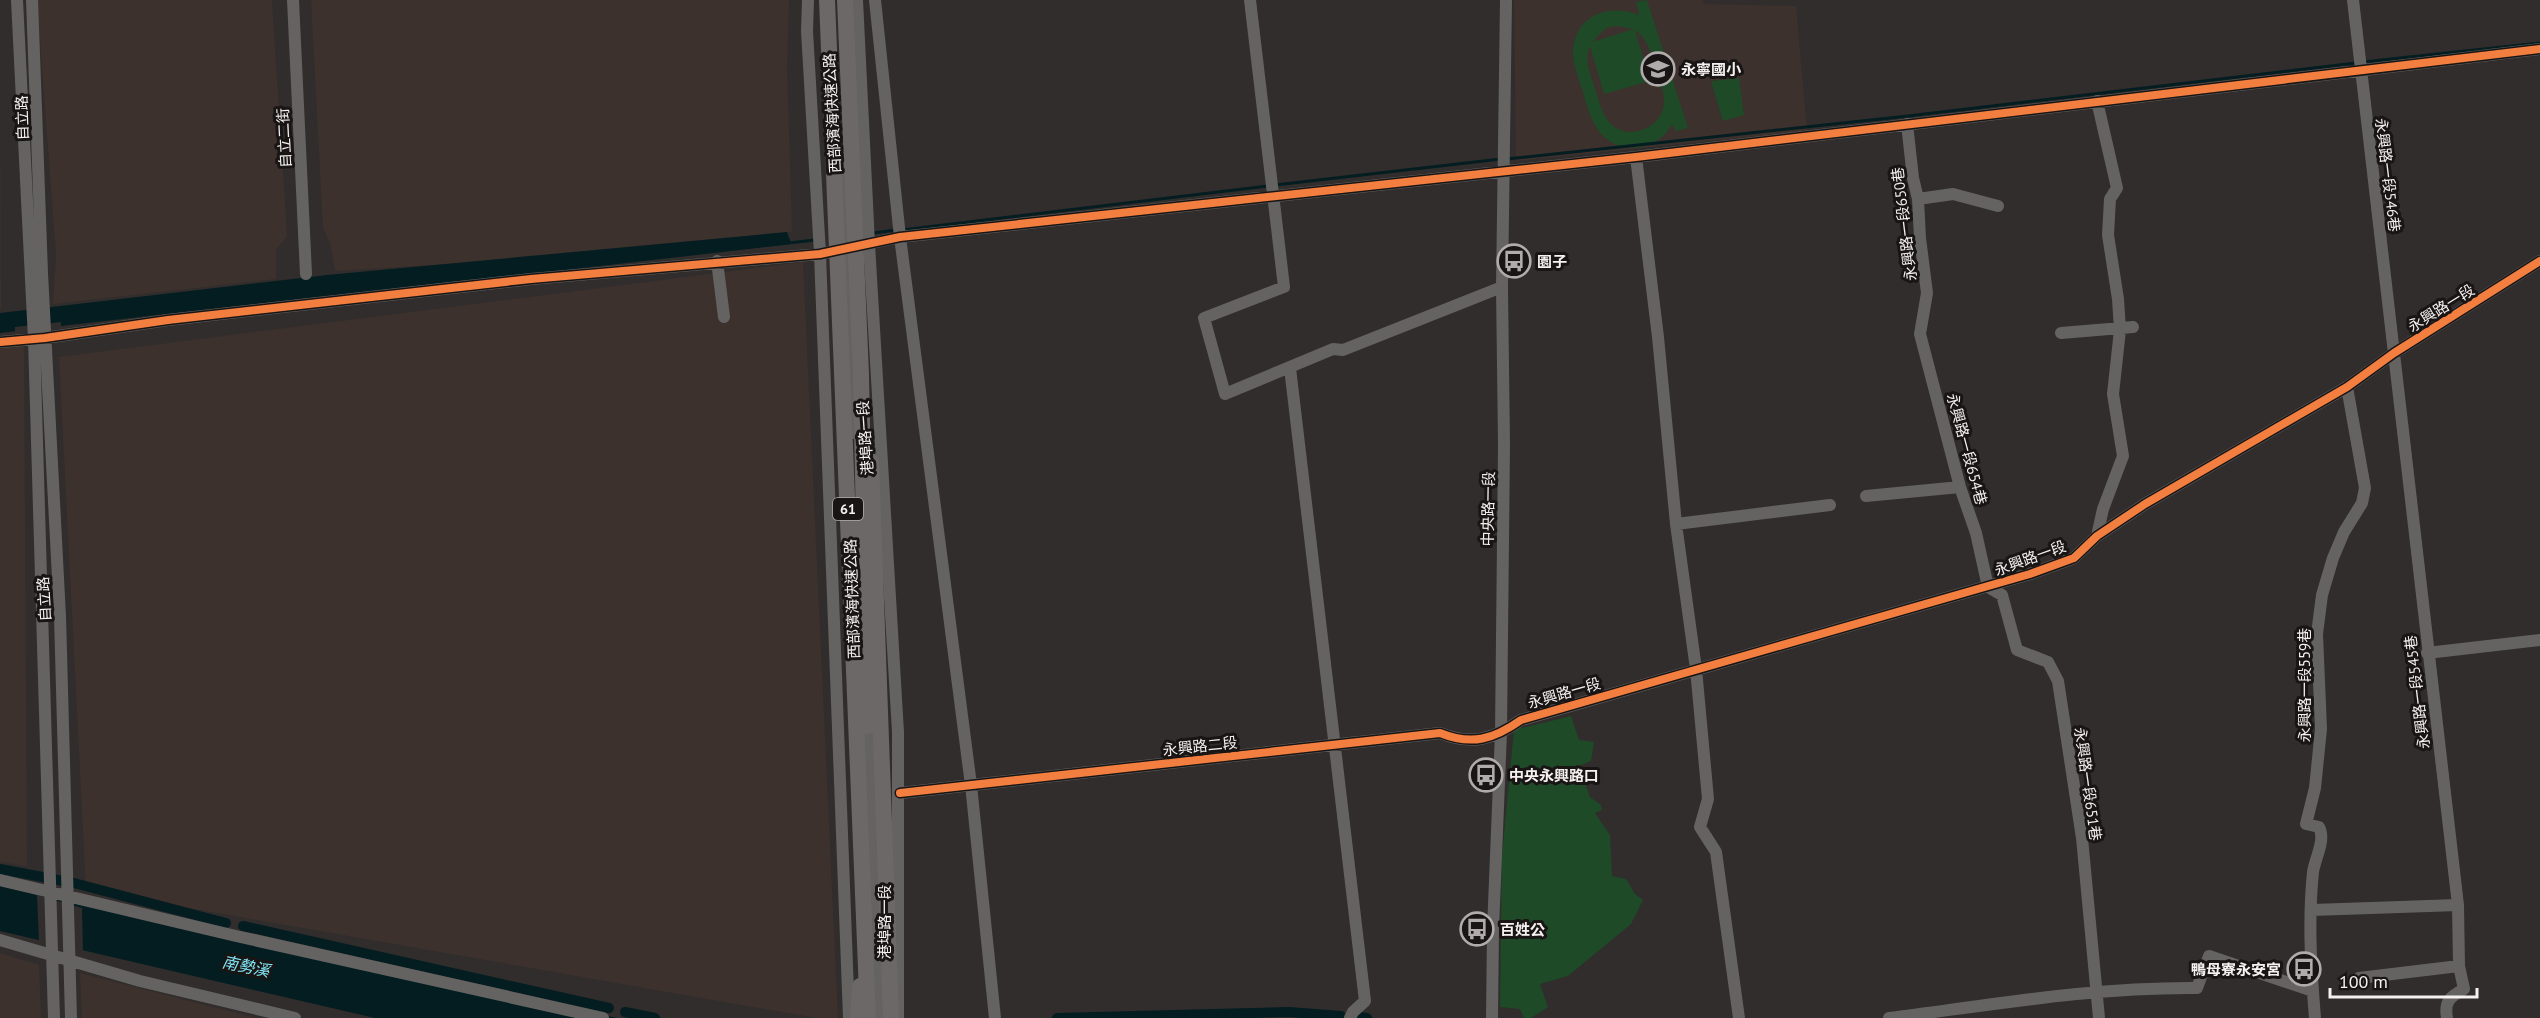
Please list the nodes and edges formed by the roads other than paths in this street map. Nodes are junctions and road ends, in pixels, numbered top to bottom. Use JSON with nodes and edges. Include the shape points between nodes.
{"nodes":[{"id":1,"x":17,"y":0,"type":"edge"},
{"id":2,"x":32,"y":0,"type":"edge"},
{"id":3,"x":293,"y":0,"type":"edge"},
{"id":4,"x":808,"y":0,"type":"edge"},
{"id":5,"x":826,"y":0,"type":"edge"},
{"id":6,"x":846,"y":0,"type":"edge"},
{"id":7,"x":857,"y":0,"type":"edge"},
{"id":8,"x":875,"y":0,"type":"edge"},
{"id":9,"x":1250,"y":0,"type":"edge"},
{"id":10,"x":1506,"y":0,"type":"edge"},
{"id":11,"x":2353,"y":0,"type":"edge"},
{"id":12,"x":2540,"y":49,"type":"edge"},
{"id":13,"x":840,"y":58,"type":"junction"},
{"id":14,"x":2361,"y":69,"type":"junction"},
{"id":15,"x":2097,"y":101,"type":"junction"},
{"id":16,"x":1907,"y":124,"type":"junction"},
{"id":17,"x":1636,"y":157,"type":"junction"},
{"id":18,"x":1504,"y":172,"type":"junction"},
{"id":19,"x":1272,"y":196,"type":"junction"},
{"id":20,"x":1918,"y":199,"type":"junction"},
{"id":21,"x":1998,"y":206,"type":"dead end"},
{"id":22,"x":900,"y":237,"type":"junction"},
{"id":23,"x":868,"y":244,"type":"junction"},
{"id":24,"x":847,"y":247,"type":"junction"},
{"id":25,"x":820,"y":254,"type":"junction"},
{"id":26,"x":717,"y":261,"type":"junction"},
{"id":27,"x":2540,"y":261,"type":"edge"},
{"id":28,"x":839,"y":269,"type":"junction"},
{"id":29,"x":306,"y":274,"type":"dead end"},
{"id":30,"x":1502,"y":287,"type":"junction"},
{"id":31,"x":38,"y":307,"type":"junction"},
{"id":32,"x":724,"y":317,"type":"dead end"},
{"id":33,"x":1924,"y":319,"type":"joint"},
{"id":34,"x":2133,"y":327,"type":"dead end"},
{"id":35,"x":2120,"y":330,"type":"junction"},
{"id":36,"x":2061,"y":333,"type":"dead end"},
{"id":37,"x":39,"y":334,"type":"junction"},
{"id":38,"x":0,"y":342,"type":"edge"},
{"id":39,"x":2394,"y":353,"type":"junction"},
{"id":40,"x":1290,"y":368,"type":"junction"},
{"id":41,"x":861,"y":374,"type":"junction"},
{"id":42,"x":2348,"y":387,"type":"junction"},
{"id":43,"x":1960,"y":487,"type":"junction"},
{"id":44,"x":1866,"y":496,"type":"dead end"},
{"id":45,"x":1830,"y":504,"type":"dead end"},
{"id":46,"x":1676,"y":524,"type":"junction"},
{"id":47,"x":2097,"y":536,"type":"junction"},
{"id":48,"x":1988,"y":587,"type":"junction"},
{"id":49,"x":2540,"y":640,"type":"edge"},
{"id":50,"x":2427,"y":653,"type":"junction"},
{"id":51,"x":1696,"y":669,"type":"junction"},
{"id":52,"x":1501,"y":734,"type":"junction"},
{"id":53,"x":1334,"y":745,"type":"junction"},
{"id":54,"x":971,"y":785,"type":"junction"},
{"id":55,"x":900,"y":793,"type":"junction"},
{"id":56,"x":0,"y":880,"type":"edge"},
{"id":57,"x":51,"y":894,"type":"junction"},
{"id":58,"x":68,"y":899,"type":"junction"},
{"id":59,"x":2458,"y":905,"type":"junction"},
{"id":60,"x":2312,"y":910,"type":"junction"},
{"id":61,"x":0,"y":940,"type":"edge"},
{"id":62,"x":52,"y":954,"type":"junction"},
{"id":63,"x":69,"y":957,"type":"junction"},
{"id":64,"x":2459,"y":966,"type":"junction"},
{"id":65,"x":2359,"y":978,"type":"dead end"},
{"id":66,"x":2096,"y":991,"type":"junction"},
{"id":67,"x":2313,"y":991,"type":"junction"},
{"id":68,"x":54,"y":1018,"type":"edge"},
{"id":69,"x":71,"y":1018,"type":"edge"},
{"id":70,"x":295,"y":1018,"type":"edge"},
{"id":71,"x":603,"y":1018,"type":"edge"},
{"id":72,"x":849,"y":1018,"type":"edge"},
{"id":73,"x":858,"y":1018,"type":"edge"},
{"id":74,"x":868,"y":1018,"type":"edge"},
{"id":75,"x":880,"y":1018,"type":"edge"},
{"id":76,"x":891,"y":1018,"type":"edge"},
{"id":77,"x":898,"y":1018,"type":"edge"},
{"id":78,"x":995,"y":1018,"type":"edge"},
{"id":79,"x":1350,"y":1018,"type":"edge"},
{"id":80,"x":1492,"y":1018,"type":"edge"},
{"id":81,"x":1738,"y":1018,"type":"edge"},
{"id":82,"x":1888,"y":1018,"type":"edge"},
{"id":83,"x":2099,"y":1018,"type":"edge"},
{"id":84,"x":2315,"y":1018,"type":"edge"},
{"id":85,"x":2447,"y":1018,"type":"edge"}],
"edges":[{"from":1,"to":31,"type":"street","name":"自立路"},
{"from":2,"to":31,"type":"street","name":"自立路"},
{"from":3,"to":29,"type":"street","name":"自立二街"},
{"from":4,"to":25,"type":"street"},
{"from":5,"to":13,"type":"street"},
{"from":5,"to":28,"type":"highway","name":"西部濱海快速公路","number":"61","bridge":true},
{"from":6,"to":13,"type":"street"},
{"from":6,"to":41,"type":"highway","name":"西部濱海快速公路","number":"61","bridge":true},
{"from":7,"to":23,"type":"street","name":"港埠路一段"},
{"from":8,"to":22,"type":"street"},
{"from":9,"to":19,"type":"street"},
{"from":10,"to":18,"type":"street","name":"中央路一段"},
{"from":11,"to":14,"type":"street","name":"永興路一段546巷"},
{"from":12,"to":14,"type":"street"},
{"from":13,"to":24,"type":"street","name":"港埠路一段"},
{"from":14,"to":15,"type":"street"},
{"from":14,"to":39,"type":"street","name":"永興路一段546巷"},
{"from":15,"to":16,"type":"street"},
{"from":15,"to":35,"type":"street","via":[[2117,188],[2110,199],[2108,235]]},
{"from":16,"to":17,"type":"street"},
{"from":16,"to":20,"type":"street","name":"永興路一段650巷"},
{"from":17,"to":18,"type":"street"},
{"from":17,"to":46,"type":"street"},
{"from":18,"to":19,"type":"street"},
{"from":18,"to":30,"type":"street","name":"中央路一段"},
{"from":19,"to":22,"type":"street"},
{"from":19,"to":40,"type":"street","via":[[1284,287],[1204,318],[1225,394]]},
{"from":20,"to":21,"type":"street","via":[[1953,194]]},
{"from":20,"to":33,"type":"street","name":"永興路一段650巷","via":[[1927,292]]},
{"from":22,"to":23,"type":"street"},
{"from":22,"to":54,"type":"street"},
{"from":23,"to":24,"type":"street"},
{"from":23,"to":55,"type":"street","name":"港埠路一段"},
{"from":24,"to":25,"type":"street"},
{"from":24,"to":75,"type":"street","name":"港埠路一段"},
{"from":25,"to":26,"type":"street"},
{"from":25,"to":72,"type":"street"},
{"from":26,"to":32,"type":"street"},
{"from":26,"to":37,"type":"street"},
{"from":27,"to":39,"type":"street","name":"永興路一段"},
{"from":28,"to":73,"type":"highway","bridge":true,"via":[[834,352]]},
{"from":28,"to":74,"type":"highway","name":"西部濱海快速公路","number":"61","bridge":true},
{"from":30,"to":40,"type":"street"},
{"from":30,"to":52,"type":"street","name":"中央路一段"},
{"from":31,"to":37,"type":"street"},
{"from":33,"to":43,"type":"street","name":"永興路一段654巷","via":[[1920,334]]},
{"from":34,"to":35,"type":"street"},
{"from":35,"to":36,"type":"street"},
{"from":35,"to":47,"type":"street","via":[[2113,394],[2123,456]]},
{"from":37,"to":38,"type":"street"},
{"from":37,"to":57,"type":"street","name":"自立路"},
{"from":37,"to":58,"type":"street","name":"自立路","via":[[60,616]]},
{"from":39,"to":42,"type":"street","name":"永興路一段"},
{"from":39,"to":50,"type":"street","name":"永興路一段545巷"},
{"from":40,"to":53,"type":"street"},
{"from":41,"to":75,"type":"highway","name":"西部濱海快速公路","number":"61","bridge":true,"via":[[871,882]]},
{"from":41,"to":76,"type":"highway","bridge":true,"via":[[870,432]]},
{"from":42,"to":47,"type":"street","name":"永興路一段"},
{"from":42,"to":60,"type":"street","name":"永興路一段559巷","via":[[2366,488],[2333,558],[2319,613],[2321,729],[2315,788],[2306,824],[2319,827],[2322,833],[2313,872]]},
{"from":43,"to":44,"type":"street"},
{"from":43,"to":48,"type":"street","name":"永興路一段654巷","via":[[1976,533]]},
{"from":45,"to":46,"type":"street"},
{"from":46,"to":51,"type":"street"},
{"from":47,"to":48,"type":"street","name":"永興路一段","via":[[2074,558]]},
{"from":48,"to":51,"type":"street","name":"永興路一段"},
{"from":48,"to":66,"type":"street","name":"永興路一段651巷","via":[[2002,595],[2017,650],[2048,662],[2058,681],[2082,838]]},
{"from":49,"to":50,"type":"street"},
{"from":50,"to":59,"type":"street","name":"永興路一段545巷"},
{"from":51,"to":52,"type":"street","name":"永興路一段","via":[[1521,720]]},
{"from":51,"to":81,"type":"street","via":[[1708,799],[1700,827],[1716,852]]},
{"from":52,"to":53,"type":"street","name":"永興路二段","via":[[1470,741],[1440,733]]},
{"from":52,"to":80,"type":"street","name":"中央路一段"},
{"from":53,"to":54,"type":"street","name":"永興路二段"},
{"from":53,"to":79,"type":"street","via":[[1365,1001]]},
{"from":54,"to":55,"type":"street","name":"永興路二段"},
{"from":54,"to":78,"type":"street"},
{"from":55,"to":77,"type":"street","name":"港埠路一段"},
{"from":56,"to":57,"type":"street"},
{"from":57,"to":58,"type":"street"},
{"from":57,"to":62,"type":"street","name":"自立路"},
{"from":58,"to":63,"type":"street","name":"自立路"},
{"from":58,"to":71,"type":"street"},
{"from":59,"to":60,"type":"street"},
{"from":59,"to":64,"type":"street","name":"永興路一段545巷"},
{"from":60,"to":67,"type":"street","name":"永興路一段559巷"},
{"from":61,"to":62,"type":"street"},
{"from":62,"to":63,"type":"street"},
{"from":62,"to":68,"type":"street"},
{"from":63,"to":69,"type":"street"},
{"from":63,"to":70,"type":"street","via":[[140,981]]},
{"from":64,"to":65,"type":"street"},
{"from":64,"to":85,"type":"street","name":"永興路一段545巷","via":[[2464,989],[2445,1005]]},
{"from":66,"to":67,"type":"street","via":[[2197,988],[2209,956]]},
{"from":66,"to":82,"type":"street"},
{"from":66,"to":83,"type":"street","name":"永興路一段651巷"},
{"from":67,"to":84,"type":"street","name":"永興路一段559巷"}]}
